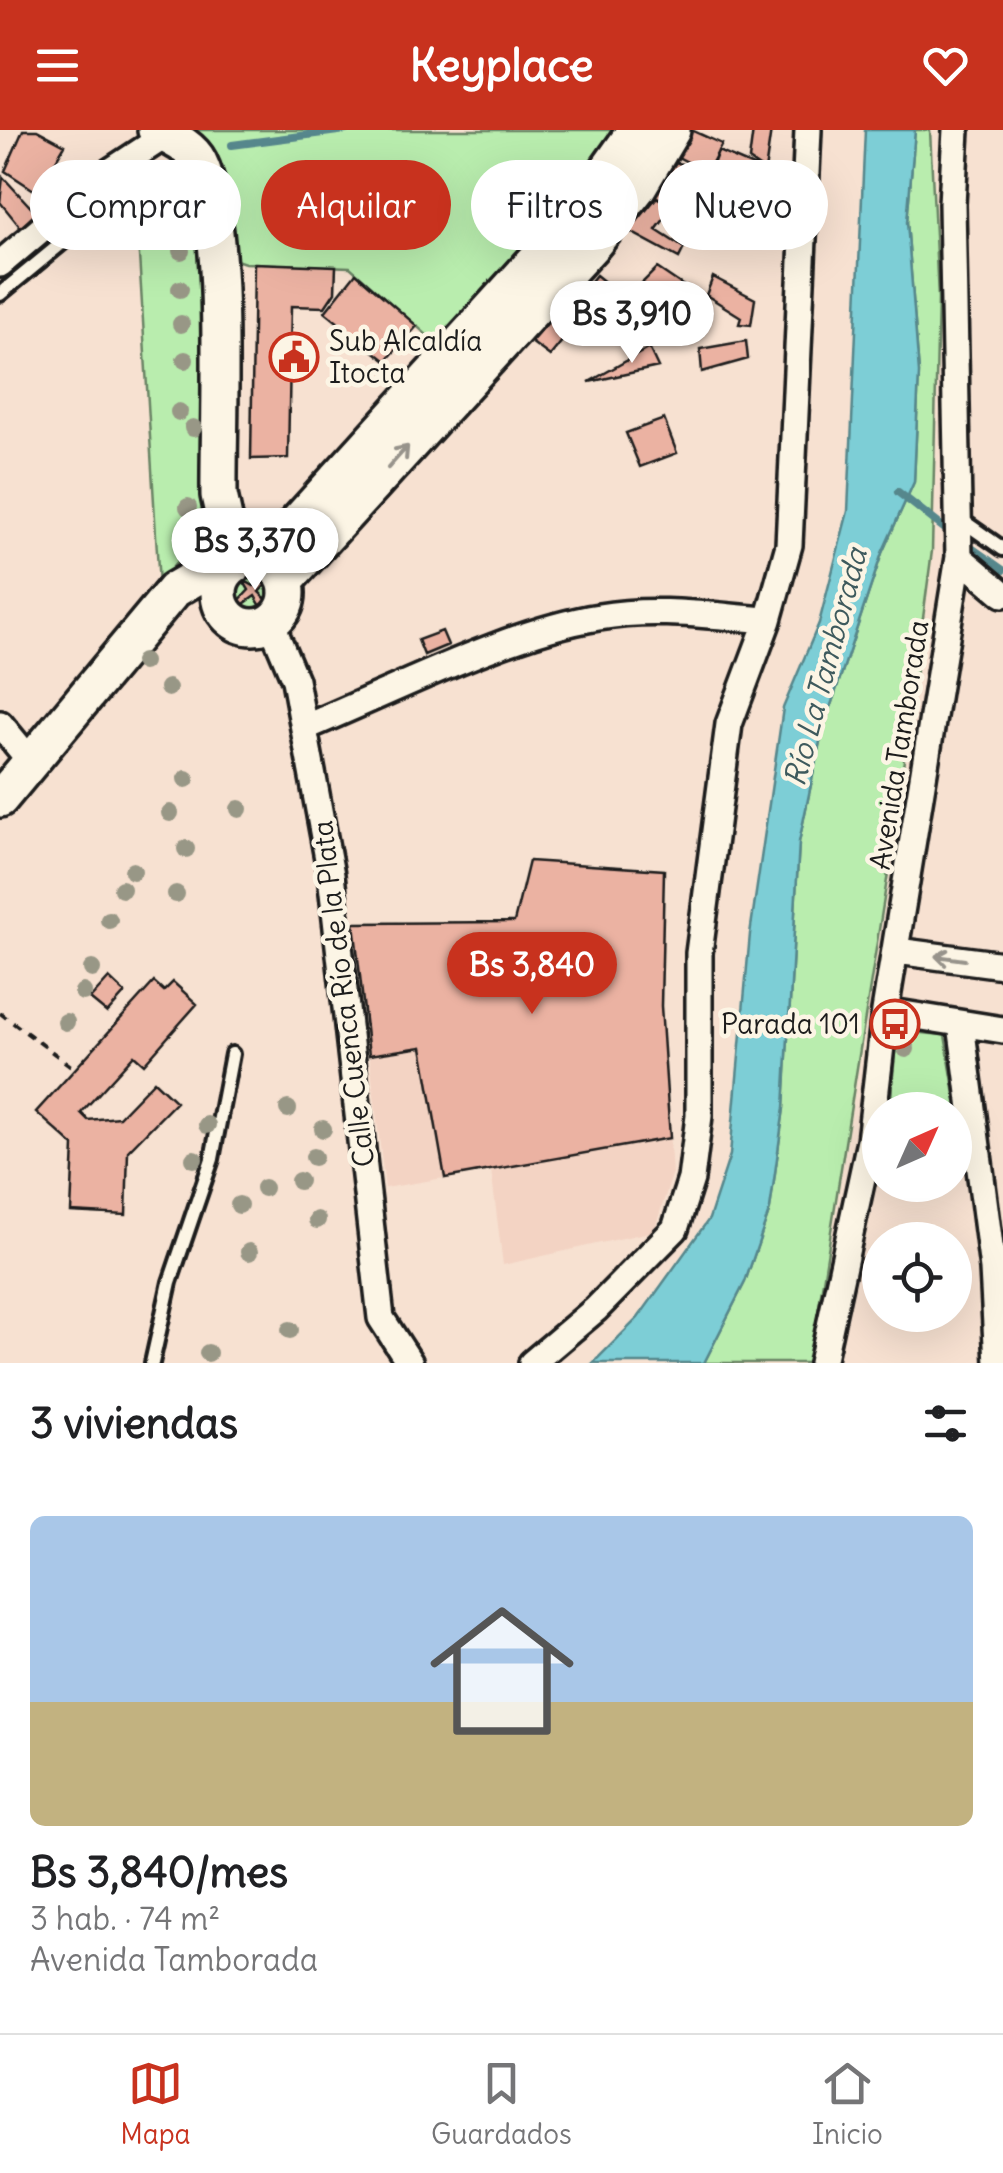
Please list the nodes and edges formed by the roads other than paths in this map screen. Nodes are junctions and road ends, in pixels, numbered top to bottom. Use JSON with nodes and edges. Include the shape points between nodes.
{"nodes":[{"id":1,"x":636,"y":130,"type":"edge"},
{"id":2,"x":672,"y":130,"type":"edge"},
{"id":3,"x":808,"y":130,"type":"edge"},
{"id":4,"x":956,"y":130,"type":"edge"},
{"id":5,"x":161,"y":133,"type":"edge"},
{"id":6,"x":53,"y":250,"type":"edge"},
{"id":7,"x":0,"y":264,"type":"edge"},
{"id":8,"x":0,"y":294,"type":"edge"},
{"id":9,"x":960,"y":538,"type":"junction"},
{"id":10,"x":1003,"y":549,"type":"edge"},
{"id":11,"x":254,"y":570,"type":"junction"},
{"id":12,"x":1003,"y":594,"type":"edge"},
{"id":13,"x":768,"y":620,"type":"junction"},
{"id":14,"x":271,"y":623,"type":"junction"},
{"id":15,"x":0,"y":724,"type":"edge"},
{"id":16,"x":306,"y":727,"type":"junction"},
{"id":17,"x":32,"y":763,"type":"junction"},
{"id":18,"x":0,"y":799,"type":"edge"},
{"id":19,"x":897,"y":951,"type":"junction"},
{"id":20,"x":1003,"y":966,"type":"edge"},
{"id":21,"x":885,"y":1011,"type":"junction"},
{"id":22,"x":961,"y":1024,"type":"junction"},
{"id":23,"x":1003,"y":1030,"type":"edge"},
{"id":24,"x":232,"y":1054,"type":"dead end"},
{"id":25,"x":152,"y":1363,"type":"edge"},
{"id":26,"x":410,"y":1363,"type":"edge"},
{"id":27,"x":532,"y":1363,"type":"edge"},
{"id":28,"x":822,"y":1363,"type":"edge"},
{"id":29,"x":998,"y":1363,"type":"edge"}],
"edges":[{"from":1,"to":11,"type":"main road","via":[[574,219]]},
{"from":11,"to":2,"type":"main road","one_way":true,"via":[[595,242]]},
{"from":3,"to":13,"type":"street","via":[[795,488],[789,544]]},
{"from":4,"to":9,"type":"street","name":"Avenida Tamborada"},
{"from":5,"to":7,"type":"street"},
{"from":5,"to":11,"type":"main road","via":[[198,160],[207,188],[216,257],[219,494],[226,527]]},
{"from":6,"to":8,"type":"lane"},
{"from":9,"to":10,"type":"lane"},
{"from":9,"to":12,"type":"street"},
{"from":9,"to":19,"type":"street","name":"Avenida Tamborada"},
{"from":11,"to":14,"type":"main road","via":[[287,600]]},
{"from":11,"to":14,"type":"main road","via":[[220,602],[246,627]]},
{"from":11,"to":17,"type":"main road","via":[[202,573],[174,590]]},
{"from":13,"to":16,"type":"street","via":[[668,612],[556,625]]},
{"from":13,"to":27,"type":"street","via":[[729,724],[700,954],[699,1116],[691,1179],[675,1229]]},
{"from":14,"to":16,"type":"street","name":"Calle Cuenca Río de la Plata"},
{"from":15,"to":17,"type":"street"},
{"from":16,"to":26,"type":"street","name":"Calle Cuenca Río de la Plata","via":[[331,875],[381,1318]]},
{"from":17,"to":18,"type":"main road"},
{"from":20,"to":19,"type":"street","one_way":true},
{"from":19,"to":21,"type":"street","name":"Avenida Tamborada"},
{"from":21,"to":22,"type":"street"},
{"from":21,"to":28,"type":"street","name":"Avenida Tamborada","via":[[870,1141]]},
{"from":22,"to":23,"type":"street"},
{"from":22,"to":29,"type":"street","via":[[993,1269]]},
{"from":24,"to":25,"type":"lane","via":[[212,1160],[170,1282]]}]}
